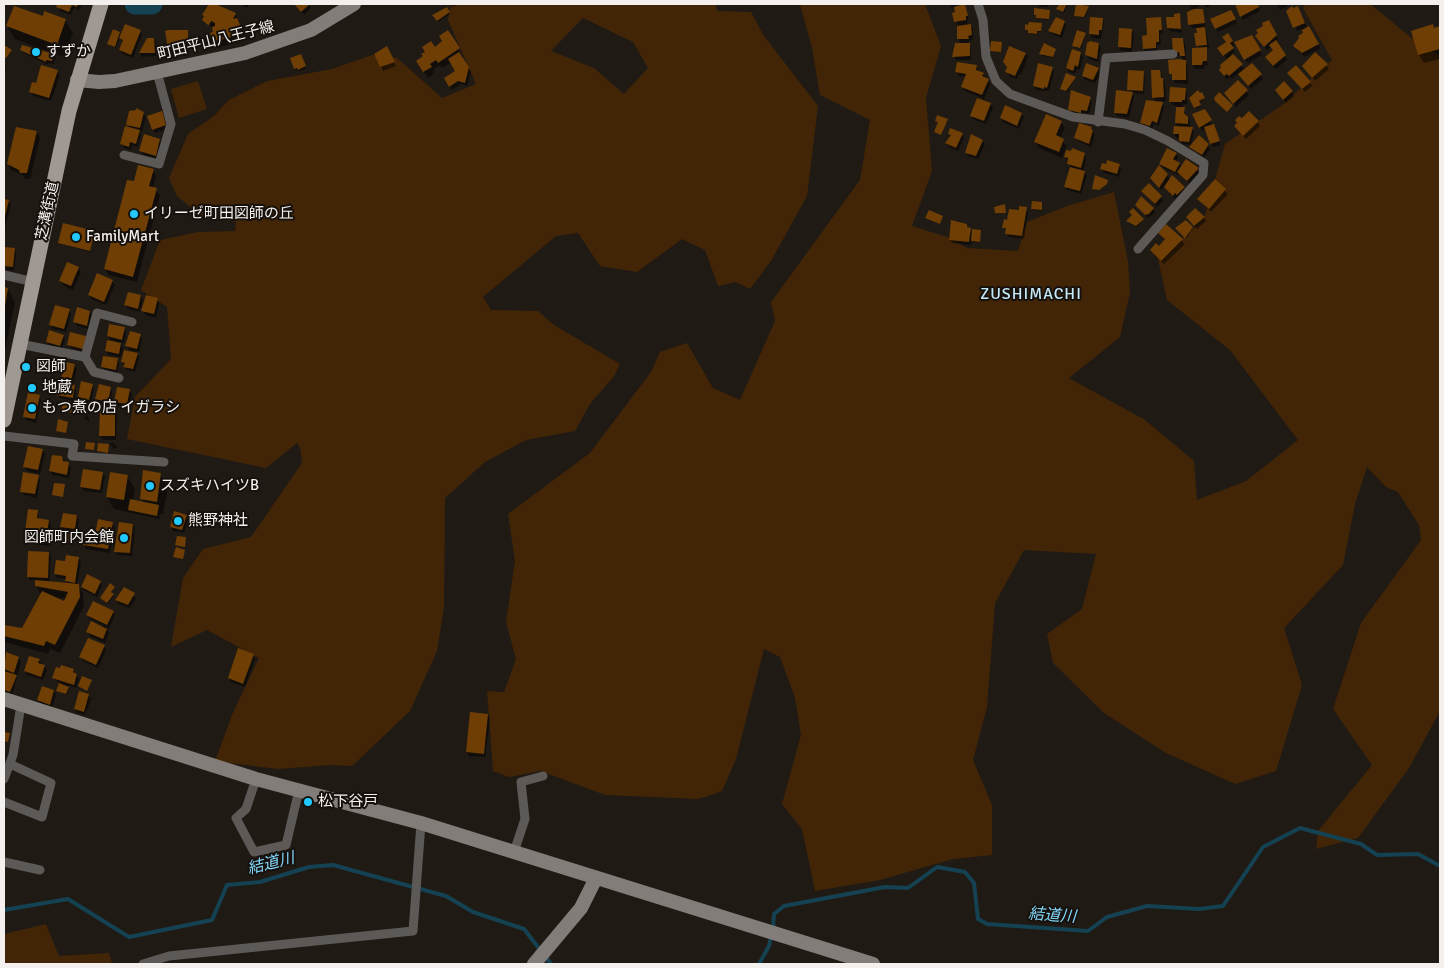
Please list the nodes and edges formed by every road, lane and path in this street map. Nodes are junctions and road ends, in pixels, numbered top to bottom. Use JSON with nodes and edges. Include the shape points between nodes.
{"nodes":[{"id":1,"x":101,"y":4,"type":"edge"},
{"id":2,"x":354,"y":4,"type":"edge"},
{"id":3,"x":978,"y":4,"type":"edge"},
{"id":4,"x":1173,"y":54,"type":"dead end"},
{"id":5,"x":157,"y":72,"type":"junction"},
{"id":6,"x":77,"y":80,"type":"junction"},
{"id":7,"x":1098,"y":122,"type":"junction"},
{"id":8,"x":124,"y":155,"type":"dead end"},
{"id":9,"x":1138,"y":249,"type":"dead end"},
{"id":10,"x":4,"y":276,"type":"edge"},
{"id":11,"x":34,"y":282,"type":"junction"},
{"id":12,"x":132,"y":322,"type":"dead end"},
{"id":13,"x":20,"y":344,"type":"junction"},
{"id":14,"x":85,"y":357,"type":"junction"},
{"id":15,"x":119,"y":378,"type":"dead end"},
{"id":16,"x":4,"y":420,"type":"edge"},
{"id":17,"x":4,"y":436,"type":"edge"},
{"id":18,"x":164,"y":462,"type":"dead end"},
{"id":19,"x":4,"y":699,"type":"edge"},
{"id":20,"x":21,"y":705,"type":"junction"},
{"id":21,"x":10,"y":764,"type":"junction"},
{"id":22,"x":543,"y":776,"type":"dead end"},
{"id":23,"x":256,"y":779,"type":"junction"},
{"id":24,"x":4,"y":780,"type":"edge"},
{"id":25,"x":299,"y":790,"type":"junction"},
{"id":26,"x":4,"y":802,"type":"edge"},
{"id":27,"x":421,"y":823,"type":"junction"},
{"id":28,"x":514,"y":852,"type":"junction"},
{"id":29,"x":4,"y":862,"type":"edge"},
{"id":30,"x":40,"y":870,"type":"dead end"},
{"id":31,"x":596,"y":878,"type":"junction"},
{"id":32,"x":536,"y":962,"type":"edge"},
{"id":33,"x":143,"y":964,"type":"edge"},
{"id":34,"x":873,"y":964,"type":"edge"}],
"edges":[{"from":1,"to":6,"type":"main road","name":"芝溝街道"},
{"from":2,"to":5,"type":"street","name":"町田平山八王子線","via":[[290,39],[245,53]]},
{"from":3,"to":7,"type":"street","via":[[983,20],[986,58],[996,81],[1010,94],[1073,117]]},
{"from":4,"to":7,"type":"street","via":[[1106,58]]},
{"from":5,"to":6,"type":"street","name":"町田平山八王子線","via":[[99,82]]},
{"from":5,"to":8,"type":"street","via":[[171,124],[159,164]]},
{"from":6,"to":11,"type":"main road","name":"芝溝街道"},
{"from":7,"to":9,"type":"street","via":[[1125,124],[1145,130],[1168,140],[1204,164],[1203,175]]},
{"from":10,"to":11,"type":"street"},
{"from":11,"to":13,"type":"main road","name":"芝溝街道"},
{"from":12,"to":14,"type":"street","via":[[97,313]]},
{"from":13,"to":14,"type":"street"},
{"from":13,"to":16,"type":"main road","name":"芝溝街道"},
{"from":14,"to":15,"type":"street","via":[[94,372]]},
{"from":17,"to":18,"type":"street","via":[[74,444],[72,456]]},
{"from":19,"to":20,"type":"street"},
{"from":20,"to":21,"type":"street"},
{"from":20,"to":23,"type":"street"},
{"from":21,"to":24,"type":"street"},
{"from":21,"to":26,"type":"street","via":[[51,783],[42,817]]},
{"from":22,"to":28,"type":"street","via":[[521,782],[525,819]]},
{"from":23,"to":25,"type":"street"},
{"from":23,"to":25,"type":"street","via":[[246,809],[236,818],[254,852],[286,846]]},
{"from":25,"to":27,"type":"street"},
{"from":27,"to":28,"type":"street"},
{"from":27,"to":33,"type":"street","via":[[413,931],[178,955]]},
{"from":28,"to":31,"type":"street"},
{"from":29,"to":30,"type":"street"},
{"from":31,"to":32,"type":"street","via":[[581,908]]},
{"from":31,"to":34,"type":"street"}]}
